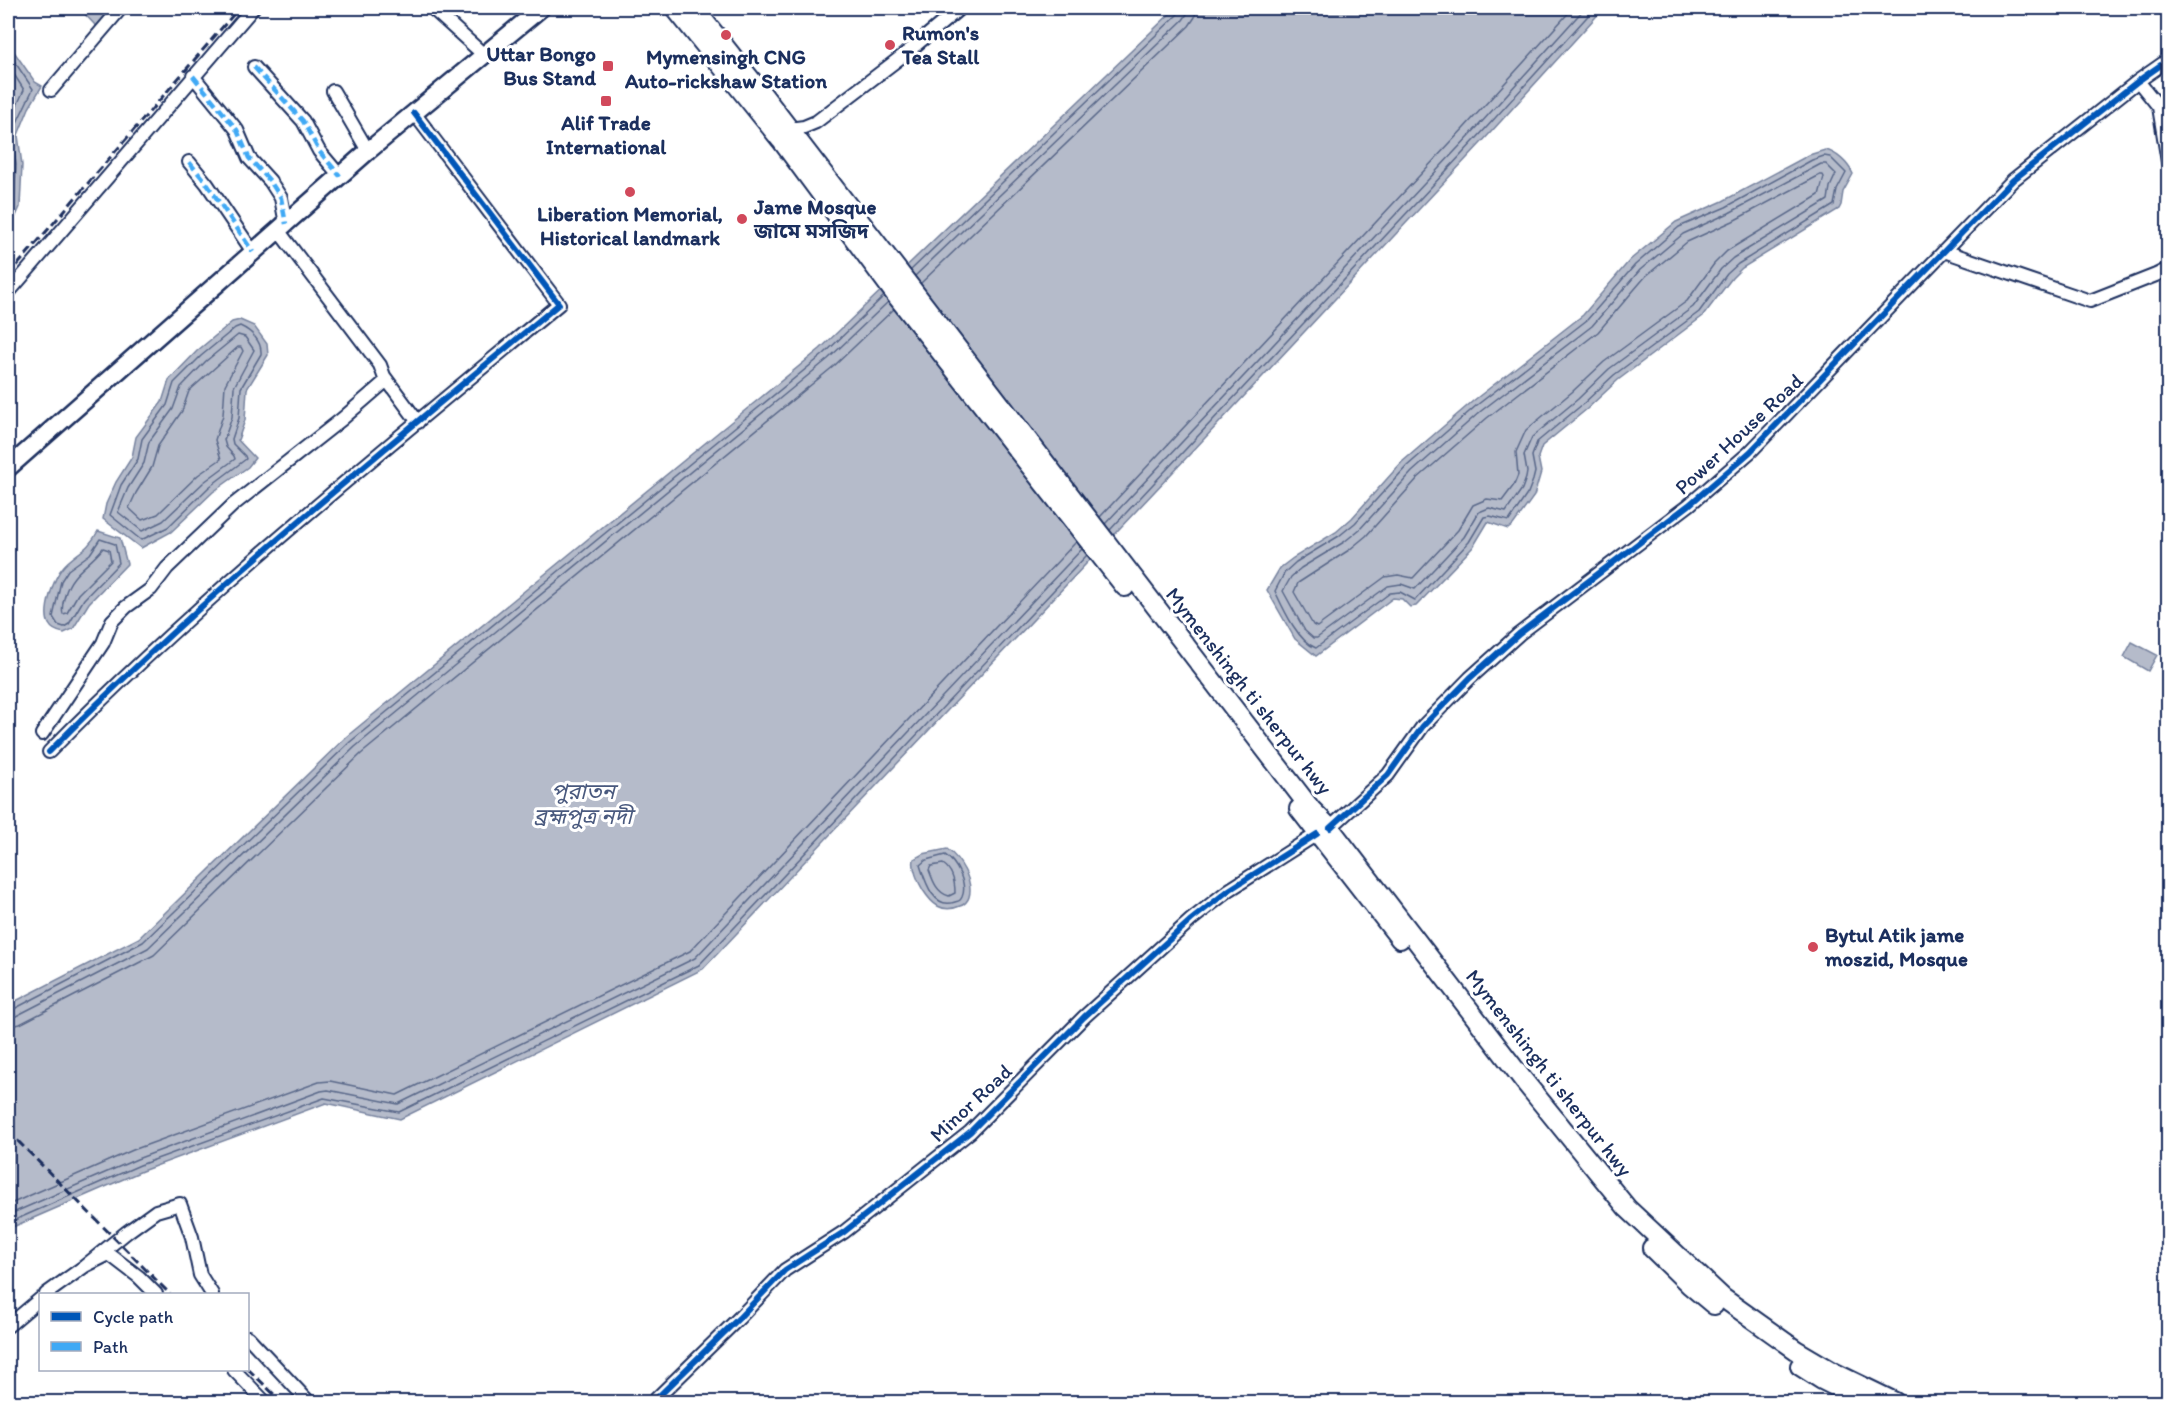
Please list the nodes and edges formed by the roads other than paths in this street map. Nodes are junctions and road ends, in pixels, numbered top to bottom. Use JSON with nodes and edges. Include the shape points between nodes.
{"nodes":[{"id":1,"x":121,"y":8,"type":"edge"},
{"id":2,"x":253,"y":8,"type":"edge"},
{"id":3,"x":432,"y":8,"type":"edge"},
{"id":4,"x":554,"y":8,"type":"edge"},
{"id":5,"x":665,"y":8,"type":"edge"},
{"id":6,"x":960,"y":8,"type":"edge"},
{"id":7,"x":684,"y":11,"type":"edge"},
{"id":8,"x":535,"y":12,"type":"edge"},
{"id":9,"x":484,"y":56,"type":"junction"},
{"id":10,"x":2169,"y":60,"type":"edge"},
{"id":11,"x":254,"y":67,"type":"dead end"},
{"id":12,"x":193,"y":76,"type":"junction"},
{"id":13,"x":2138,"y":81,"type":"junction"},
{"id":14,"x":51,"y":90,"type":"dead end"},
{"id":15,"x":333,"y":91,"type":"dead end"},
{"id":16,"x":414,"y":113,"type":"junction"},
{"id":17,"x":787,"y":134,"type":"junction"},
{"id":18,"x":368,"y":151,"type":"junction"},
{"id":19,"x":189,"y":162,"type":"dead end"},
{"id":20,"x":2169,"y":162,"type":"edge"},
{"id":21,"x":340,"y":176,"type":"junction"},
{"id":22,"x":282,"y":227,"type":"junction"},
{"id":23,"x":1944,"y":251,"type":"junction"},
{"id":24,"x":253,"y":252,"type":"junction"},
{"id":25,"x":2169,"y":269,"type":"edge"},
{"id":26,"x":8,"y":293,"type":"edge"},
{"id":27,"x":387,"y":380,"type":"junction"},
{"id":28,"x":418,"y":422,"type":"junction"},
{"id":29,"x":8,"y":468,"type":"edge"},
{"id":30,"x":42,"y":734,"type":"dead end"},
{"id":31,"x":50,"y":752,"type":"dead end"},
{"id":32,"x":1324,"y":831,"type":"junction"},
{"id":33,"x":85,"y":1266,"type":"junction"},
{"id":34,"x":47,"y":1293,"type":"edge"},
{"id":35,"x":155,"y":1293,"type":"edge"},
{"id":36,"x":211,"y":1293,"type":"edge"},
{"id":37,"x":39,"y":1300,"type":"edge"},
{"id":38,"x":8,"y":1326,"type":"edge"},
{"id":39,"x":249,"y":1338,"type":"edge"},
{"id":40,"x":235,"y":1371,"type":"edge"},
{"id":41,"x":265,"y":1402,"type":"edge"},
{"id":42,"x":309,"y":1402,"type":"edge"},
{"id":43,"x":653,"y":1402,"type":"edge"},
{"id":44,"x":1866,"y":1402,"type":"edge"},
{"id":45,"x":1895,"y":1402,"type":"edge"}],
"edges":[{"from":1,"to":14,"type":"street"},
{"from":2,"to":12,"type":"street"},
{"from":3,"to":9,"type":"street"},
{"from":4,"to":8,"type":"main road"},
{"from":5,"to":7,"type":"main road"},
{"from":6,"to":17,"type":"street","via":[[816,122]]},
{"from":7,"to":17,"type":"main road","name":"Mymenshingh ti sherpur hwy"},
{"from":8,"to":9,"type":"main road"},
{"from":9,"to":16,"type":"main road"},
{"from":10,"to":13,"type":"street","name":"Power House Road"},
{"from":11,"to":21,"type":"street","via":[[303,121],[319,151]]},
{"from":12,"to":22,"type":"street","via":[[237,130],[249,158],[281,198]]},
{"from":12,"to":26,"type":"street"},
{"from":13,"to":20,"type":"street","via":[[2159,107]]},
{"from":13,"to":23,"type":"street","name":"Power House Road","via":[[2013,180]]},
{"from":15,"to":18,"type":"street"},
{"from":16,"to":18,"type":"main road"},
{"from":16,"to":28,"type":"street","via":[[559,304]]},
{"from":17,"to":32,"type":"main road","name":"Mymenshingh ti sherpur hwy"},
{"from":18,"to":21,"type":"main road"},
{"from":19,"to":24,"type":"street"},
{"from":21,"to":22,"type":"main road"},
{"from":22,"to":24,"type":"main road"},
{"from":22,"to":27,"type":"street"},
{"from":23,"to":25,"type":"street","via":[[2090,301]]},
{"from":23,"to":32,"type":"street","name":"Power House Road","via":[[1750,452],[1470,678],[1423,726],[1388,775]]},
{"from":24,"to":29,"type":"main road"},
{"from":27,"to":28,"type":"street"},
{"from":27,"to":30,"type":"street","via":[[233,505],[167,568],[151,589],[126,606],[112,621],[103,642]]},
{"from":28,"to":31,"type":"street","via":[[217,591]]},
{"from":32,"to":43,"type":"street","name":"Minor Road","via":[[1229,890],[1191,920],[1084,1017],[970,1132],[844,1232],[785,1270]]},
{"from":32,"to":44,"type":"main road","name":"Mymenshingh ti sherpur hwy","via":[[1556,1140],[1636,1232],[1724,1313],[1822,1380]]},
{"from":32,"to":45,"type":"main road","name":"Mymenshingh ti sherpur hwy","via":[[1627,1208],[1723,1298],[1796,1350]]},
{"from":33,"to":34,"type":"street"},
{"from":33,"to":35,"type":"street","via":[[109,1254]]},
{"from":33,"to":36,"type":"street","via":[[156,1211],[180,1204],[200,1275]]},
{"from":37,"to":38,"type":"street"},
{"from":39,"to":42,"type":"street"},
{"from":40,"to":41,"type":"street"}]}
